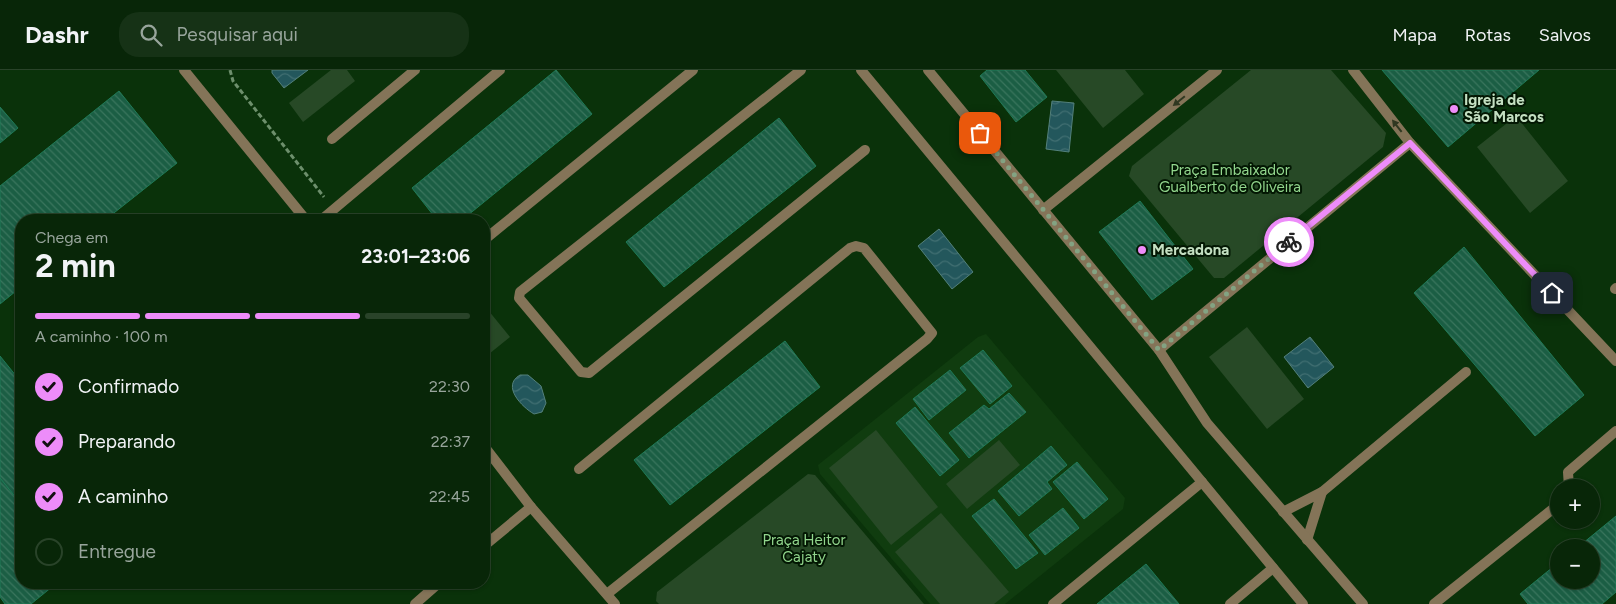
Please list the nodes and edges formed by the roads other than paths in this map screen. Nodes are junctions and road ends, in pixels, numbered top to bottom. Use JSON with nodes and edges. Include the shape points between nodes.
{"nodes":[{"id":1,"x":184,"y":70,"type":"edge"},
{"id":2,"x":415,"y":70,"type":"edge"},
{"id":3,"x":500,"y":70,"type":"edge"},
{"id":4,"x":693,"y":70,"type":"edge"},
{"id":5,"x":801,"y":70,"type":"edge"},
{"id":6,"x":861,"y":70,"type":"edge"},
{"id":7,"x":1217,"y":70,"type":"edge"},
{"id":8,"x":1352,"y":70,"type":"edge"},
{"id":9,"x":930,"y":71,"type":"edge"},
{"id":10,"x":332,"y":139,"type":"dead end"},
{"id":11,"x":1410,"y":143,"type":"junction"},
{"id":12,"x":864,"y":150,"type":"dead end"},
{"id":13,"x":1043,"y":210,"type":"junction"},
{"id":14,"x":301,"y":214,"type":"edge"},
{"id":15,"x":328,"y":214,"type":"edge"},
{"id":16,"x":490,"y":235,"type":"edge"},
{"id":17,"x":1159,"y":350,"type":"junction"},
{"id":18,"x":1616,"y":361,"type":"edge"},
{"id":19,"x":1466,"y":372,"type":"dead end"},
{"id":20,"x":1616,"y":431,"type":"edge"},
{"id":21,"x":490,"y":454,"type":"edge"},
{"id":22,"x":579,"y":469,"type":"dead end"},
{"id":23,"x":1568,"y":479,"type":"edge"},
{"id":24,"x":1202,"y":482,"type":"junction"},
{"id":25,"x":1322,"y":492,"type":"junction"},
{"id":26,"x":531,"y":507,"type":"junction"},
{"id":27,"x":1550,"y":511,"type":"edge"},
{"id":28,"x":1283,"y":512,"type":"junction"},
{"id":29,"x":1307,"y":540,"type":"junction"},
{"id":30,"x":490,"y":541,"type":"edge"},
{"id":31,"x":1273,"y":568,"type":"junction"},
{"id":32,"x":432,"y":589,"type":"edge"},
{"id":33,"x":607,"y":594,"type":"junction"},
{"id":34,"x":414,"y":604,"type":"edge"},
{"id":35,"x":615,"y":604,"type":"edge"},
{"id":36,"x":1053,"y":604,"type":"edge"},
{"id":37,"x":1230,"y":604,"type":"edge"},
{"id":38,"x":1303,"y":604,"type":"edge"},
{"id":39,"x":1362,"y":604,"type":"edge"},
{"id":40,"x":1434,"y":604,"type":"edge"}],
"edges":[{"from":1,"to":14,"type":"street"},
{"from":2,"to":10,"type":"street"},
{"from":3,"to":15,"type":"street"},
{"from":4,"to":16,"type":"street"},
{"from":5,"to":12,"type":"street","via":[[520,292],[519,298],[581,372],[589,373]]},
{"from":6,"to":24,"type":"street"},
{"from":7,"to":13,"type":"street","one_way":true},
{"from":11,"to":8,"type":"street","one_way":true},
{"from":9,"to":13,"type":"street"},
{"from":11,"to":17,"type":"street"},
{"from":11,"to":18,"type":"street"},
{"from":13,"to":17,"type":"street"},
{"from":17,"to":28,"type":"street","via":[[1206,423]]},
{"from":19,"to":25,"type":"street"},
{"from":20,"to":23,"type":"street","via":[[1568,472]]},
{"from":21,"to":26,"type":"street"},
{"from":22,"to":33,"type":"street","via":[[850,248],[864,248],[932,333]]},
{"from":24,"to":31,"type":"street"},
{"from":24,"to":36,"type":"street"},
{"from":25,"to":28,"type":"street"},
{"from":25,"to":29,"type":"street"},
{"from":26,"to":30,"type":"street"},
{"from":26,"to":33,"type":"street"},
{"from":27,"to":40,"type":"street"},
{"from":28,"to":29,"type":"street"},
{"from":29,"to":39,"type":"street"},
{"from":31,"to":37,"type":"street"},
{"from":31,"to":38,"type":"street"},
{"from":32,"to":34,"type":"street"},
{"from":33,"to":35,"type":"street"}]}
